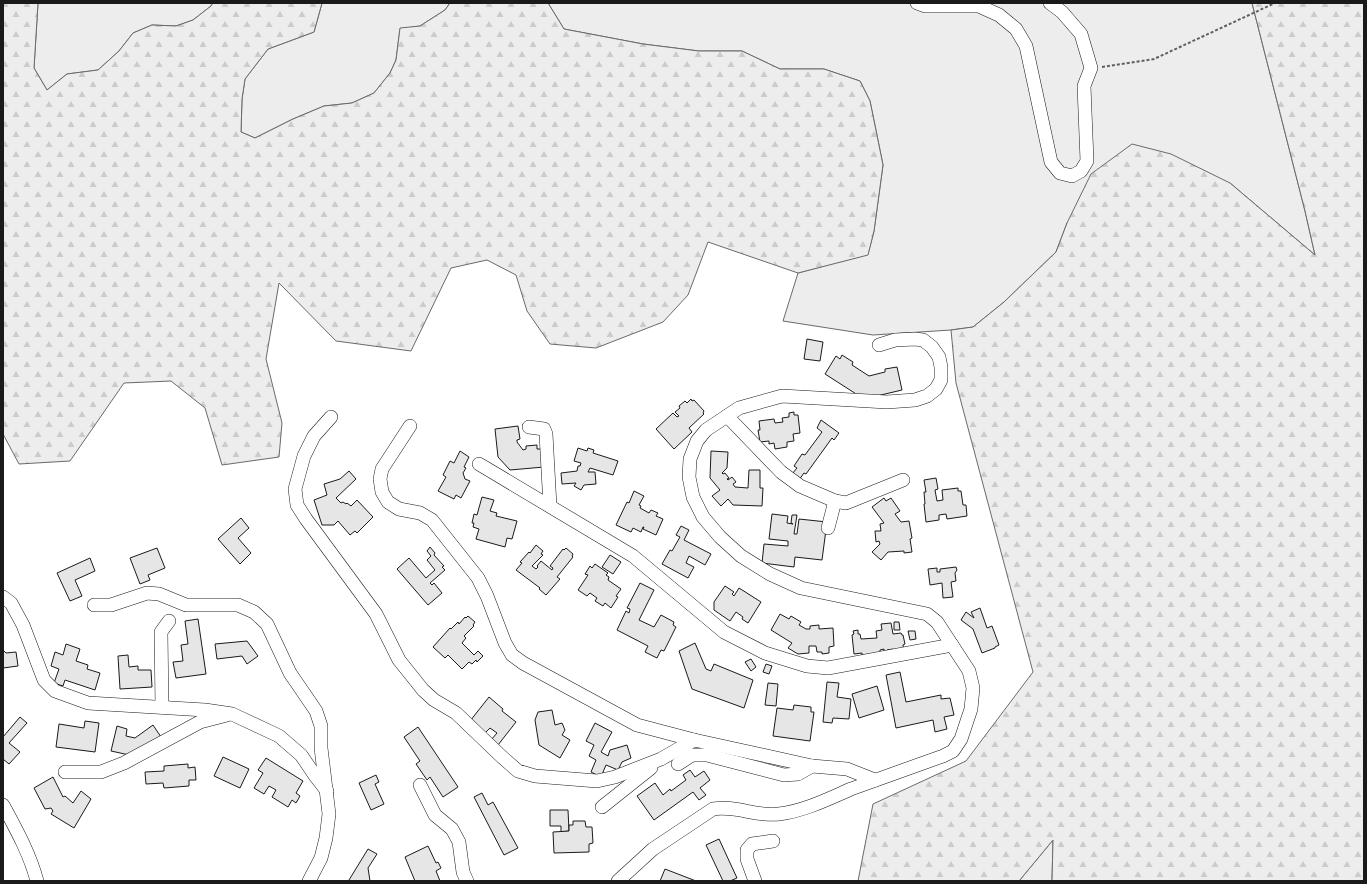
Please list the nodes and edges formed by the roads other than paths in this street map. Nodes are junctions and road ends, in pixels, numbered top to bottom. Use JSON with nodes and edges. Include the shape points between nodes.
{"nodes":[{"id":1,"x":917,"y":3,"type":"edge"},
{"id":2,"x":1050,"y":3,"type":"edge"},
{"id":3,"x":879,"y":345,"type":"dead end"},
{"id":4,"x":727,"y":416,"type":"junction"},
{"id":5,"x":331,"y":417,"type":"dead end"},
{"id":6,"x":410,"y":426,"type":"dead end"},
{"id":7,"x":529,"y":427,"type":"dead end"},
{"id":8,"x":478,"y":464,"type":"dead end"},
{"id":9,"x":904,"y":480,"type":"dead end"},
{"id":10,"x":835,"y":501,"type":"junction"},
{"id":11,"x":550,"y":506,"type":"junction"},
{"id":12,"x":828,"y":528,"type":"dead end"},
{"id":13,"x":3,"y":597,"type":"edge"},
{"id":14,"x":94,"y":605,"type":"dead end"},
{"id":15,"x":169,"y":621,"type":"dead end"},
{"id":16,"x":952,"y":645,"type":"junction"},
{"id":17,"x":162,"y":707,"type":"junction"},
{"id":18,"x":232,"y":714,"type":"junction"},
{"id":19,"x":694,"y":740,"type":"junction"},
{"id":20,"x":662,"y":759,"type":"junction"},
{"id":21,"x":678,"y":764,"type":"dead end"},
{"id":22,"x":812,"y":766,"type":"junction"},
{"id":23,"x":65,"y":772,"type":"dead end"},
{"id":24,"x":875,"y":780,"type":"junction"},
{"id":25,"x":420,"y":785,"type":"dead end"},
{"id":26,"x":327,"y":790,"type":"junction"},
{"id":27,"x":3,"y":805,"type":"edge"},
{"id":28,"x":602,"y":807,"type":"dead end"},
{"id":29,"x":773,"y":842,"type":"dead end"},
{"id":30,"x":37,"y":881,"type":"edge"},
{"id":31,"x":309,"y":881,"type":"edge"},
{"id":32,"x":467,"y":881,"type":"edge"},
{"id":33,"x":618,"y":881,"type":"edge"},
{"id":34,"x":755,"y":881,"type":"edge"}],
"edges":[{"from":1,"to":2,"type":"street","via":[[925,6],[979,6],[999,15],[1016,29],[1026,46],[1051,162],[1060,174],[1072,176],[1081,171],[1087,161],[1084,86],[1091,68],[1081,34],[1062,12]]},
{"from":3,"to":4,"type":"street","via":[[895,340],[915,339],[923,340],[932,347],[941,367],[941,380],[936,390],[915,400],[887,402],[782,396],[739,408]]},
{"from":4,"to":10,"type":"street","via":[[781,472],[800,486]]},
{"from":4,"to":16,"type":"street","via":[[706,430],[697,441],[690,459],[689,477],[693,497],[703,516],[720,537],[741,556],[770,574],[801,588],[927,614],[937,622]]},
{"from":5,"to":20,"type":"street","via":[[314,436],[304,456],[295,489],[297,505],[376,614],[399,660],[423,690],[456,713],[518,770],[535,776],[597,781]]},
{"from":6,"to":19,"type":"street","via":[[382,469],[382,492],[388,502],[399,509],[420,513],[432,520],[478,578],[512,655],[637,725]]},
{"from":7,"to":11,"type":"street","via":[[544,429],[546,434]]},
{"from":8,"to":11,"type":"street"},
{"from":9,"to":10,"type":"street","via":[[846,503]]},
{"from":10,"to":12,"type":"street"},
{"from":11,"to":16,"type":"street","via":[[633,556],[724,632],[765,654],[807,666],[828,668]]},
{"from":13,"to":17,"type":"street","via":[[14,608],[44,680],[55,691],[88,703]]},
{"from":14,"to":26,"type":"street","via":[[111,605],[147,593],[159,594],[186,604],[238,605],[254,612],[267,624],[290,673],[316,711],[322,726],[321,748]]},
{"from":15,"to":17,"type":"street","via":[[161,632]]},
{"from":16,"to":24,"type":"street","via":[[969,671],[973,688],[971,709],[962,739],[953,750],[943,756]]},
{"from":17,"to":18,"type":"street"},
{"from":18,"to":23,"type":"street","via":[[200,722],[124,763],[101,772]]},
{"from":18,"to":26,"type":"street","via":[[279,736],[301,755]]},
{"from":19,"to":20,"type":"street"},
{"from":19,"to":22,"type":"street"},
{"from":20,"to":28,"type":"street"},
{"from":21,"to":22,"type":"street","via":[[692,755],[706,755],[784,775],[798,774]]},
{"from":22,"to":24,"type":"street","via":[[847,769]]},
{"from":24,"to":33,"type":"street","via":[[796,811],[767,815],[724,807],[713,809],[653,848]]},
{"from":25,"to":32,"type":"street","via":[[435,814],[456,835]]},
{"from":26,"to":31,"type":"street","via":[[329,814],[326,838],[321,858]]},
{"from":27,"to":30,"type":"street","via":[[18,831]]},
{"from":29,"to":34,"type":"street","via":[[752,844],[747,850],[747,859]]}]}
